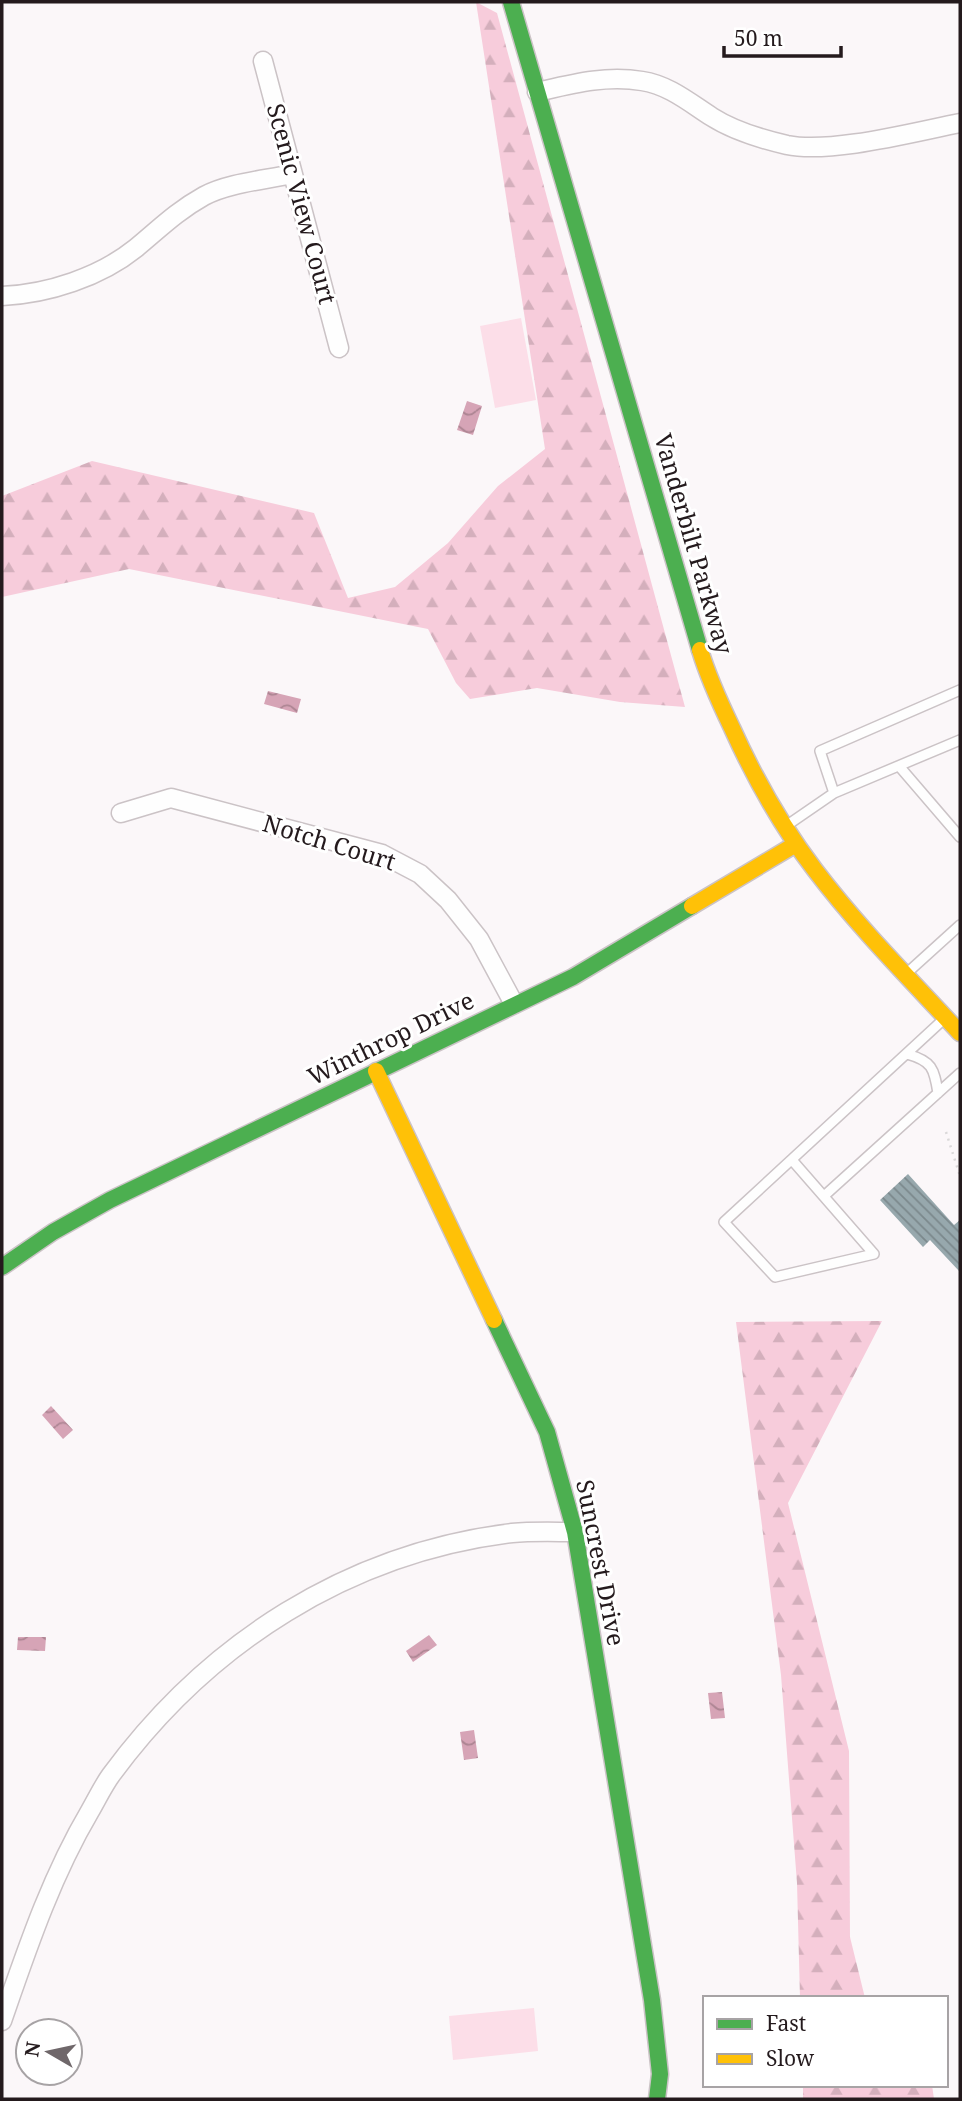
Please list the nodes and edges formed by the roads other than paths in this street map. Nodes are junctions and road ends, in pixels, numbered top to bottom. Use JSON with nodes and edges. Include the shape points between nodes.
{"nodes":[{"id":1,"x":511,"y":2,"type":"edge"},
{"id":2,"x":263,"y":61,"type":"dead end"},
{"id":3,"x":537,"y":92,"type":"junction"},
{"id":4,"x":960,"y":123,"type":"edge"},
{"id":5,"x":292,"y":174,"type":"junction"},
{"id":6,"x":2,"y":296,"type":"edge"},
{"id":7,"x":339,"y":348,"type":"dead end"},
{"id":8,"x":960,"y":690,"type":"edge"},
{"id":9,"x":960,"y":740,"type":"edge"},
{"id":10,"x":899,"y":766,"type":"junction"},
{"id":11,"x":834,"y":793,"type":"junction"},
{"id":12,"x":121,"y":813,"type":"dead end"},
{"id":13,"x":785,"y":827,"type":"junction"},
{"id":14,"x":960,"y":837,"type":"edge"},
{"id":15,"x":796,"y":844,"type":"junction"},
{"id":16,"x":959,"y":930,"type":"edge"},
{"id":17,"x":906,"y":974,"type":"junction"},
{"id":18,"x":514,"y":1004,"type":"junction"},
{"id":19,"x":946,"y":1017,"type":"junction"},
{"id":20,"x":960,"y":1032,"type":"edge"},
{"id":21,"x":906,"y":1054,"type":"junction"},
{"id":22,"x":376,"y":1071,"type":"junction"},
{"id":23,"x":960,"y":1073,"type":"edge"},
{"id":24,"x":938,"y":1093,"type":"junction"},
{"id":25,"x":792,"y":1160,"type":"junction"},
{"id":26,"x":824,"y":1196,"type":"junction"},
{"id":27,"x":2,"y":1267,"type":"edge"},
{"id":28,"x":575,"y":1532,"type":"junction"},
{"id":29,"x":2,"y":2021,"type":"edge"},
{"id":30,"x":657,"y":2099,"type":"edge"}],
"edges":[{"from":1,"to":3,"type":"street","name":"Vanderbilt Parkway"},
{"from":2,"to":5,"type":"street","name":"Scenic View Court"},
{"from":3,"to":4,"type":"street","via":[[599,78],[644,81],[680,95],[750,135],[789,146],[825,147]]},
{"from":3,"to":13,"type":"street","name":"Vanderbilt Parkway","via":[[706,669],[746,761]]},
{"from":5,"to":6,"type":"street","via":[[207,195],[98,272]]},
{"from":5,"to":7,"type":"street","name":"Scenic View Court"},
{"from":8,"to":11,"type":"lane","via":[[820,751]]},
{"from":9,"to":10,"type":"lane"},
{"from":10,"to":11,"type":"lane"},
{"from":10,"to":14,"type":"lane"},
{"from":11,"to":13,"type":"lane"},
{"from":12,"to":18,"type":"street","name":"Notch Court","via":[[171,798],[383,854],[420,874],[448,900],[479,939]]},
{"from":13,"to":15,"type":"street","name":"Vanderbilt Parkway"},
{"from":15,"to":17,"type":"street","name":"Vanderbilt Parkway"},
{"from":15,"to":18,"type":"street","name":"Winthrop Drive","via":[[573,977]]},
{"from":16,"to":17,"type":"lane"},
{"from":17,"to":19,"type":"street","name":"Vanderbilt Parkway"},
{"from":18,"to":22,"type":"street","name":"Winthrop Drive"},
{"from":19,"to":20,"type":"street","name":"Vanderbilt Parkway"},
{"from":19,"to":21,"type":"lane"},
{"from":21,"to":24,"type":"lane","via":[[930,1065]]},
{"from":21,"to":25,"type":"lane"},
{"from":22,"to":27,"type":"street","name":"Winthrop Drive","via":[[110,1200]]},
{"from":22,"to":28,"type":"street","name":"Suncrest Drive","via":[[547,1432]]},
{"from":23,"to":24,"type":"lane"},
{"from":24,"to":26,"type":"lane"},
{"from":25,"to":26,"type":"lane"},
{"from":25,"to":26,"type":"lane","via":[[724,1222],[775,1277],[874,1254]]},
{"from":28,"to":29,"type":"street","via":[[514,1533],[449,1544],[392,1561],[334,1584],[245,1638],[153,1725],[110,1776],[49,1891]]},
{"from":28,"to":30,"type":"street","name":"Suncrest Drive","via":[[652,2000],[660,2074]]}]}
